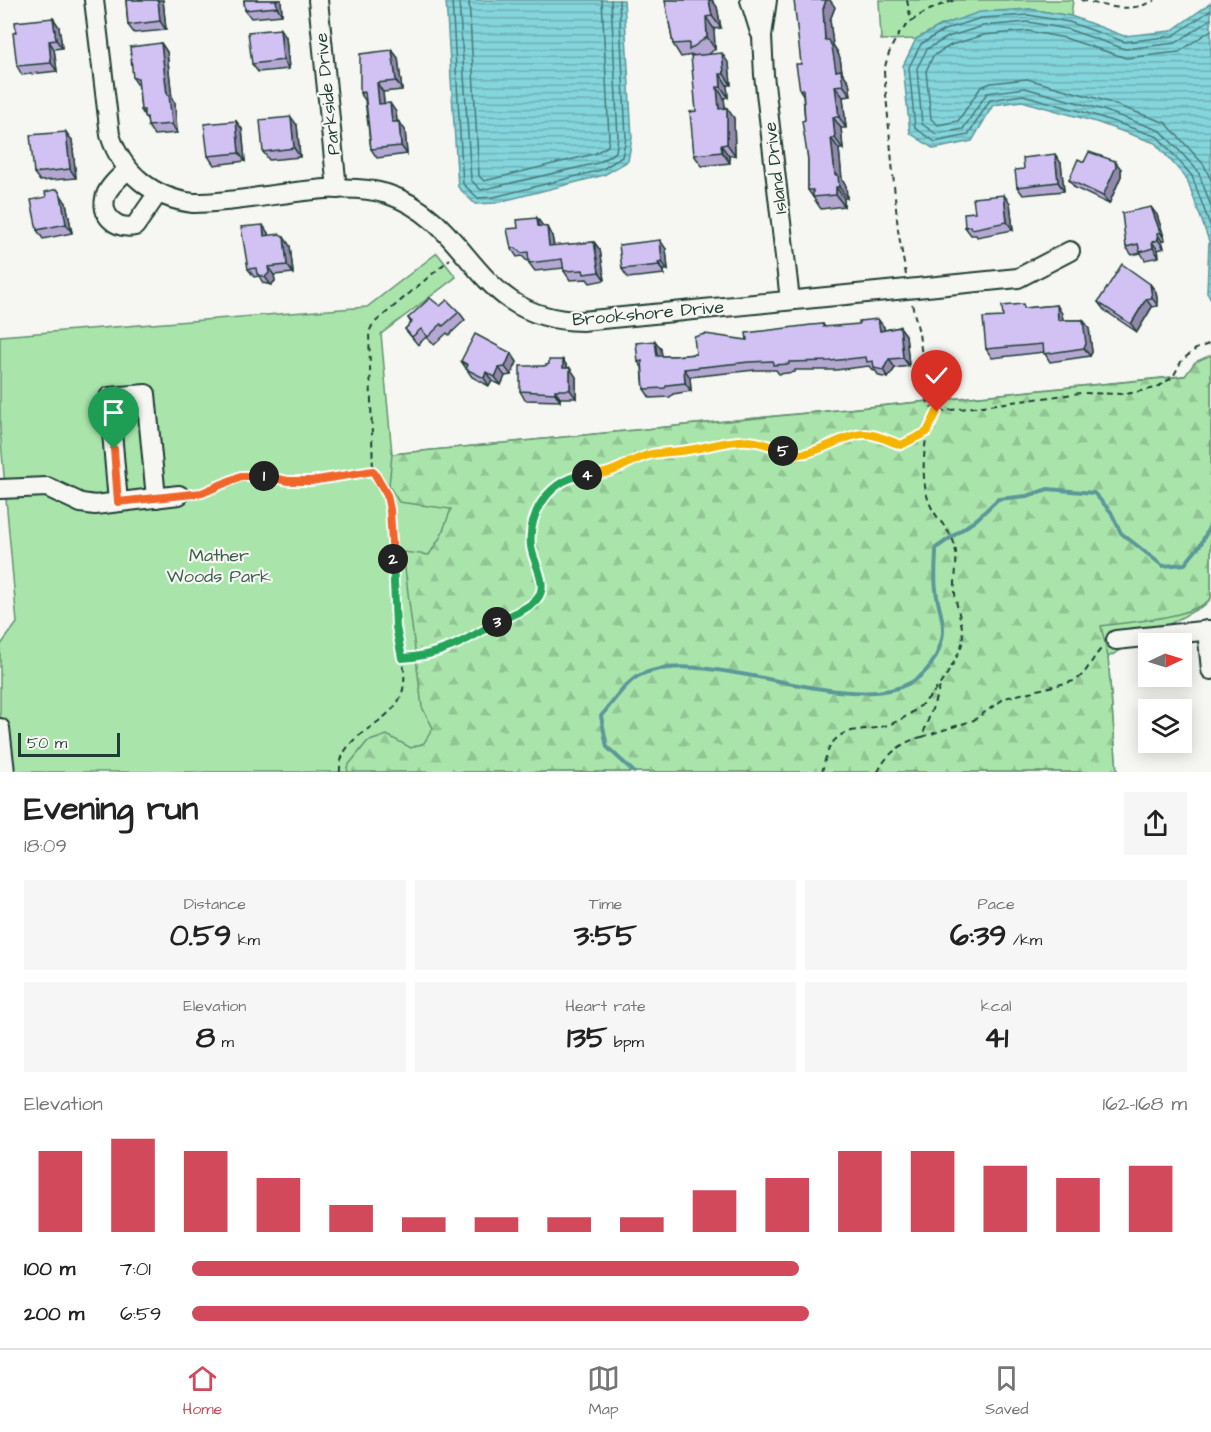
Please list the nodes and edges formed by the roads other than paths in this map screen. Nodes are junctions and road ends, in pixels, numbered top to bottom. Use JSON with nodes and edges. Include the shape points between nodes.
{"nodes":[{"id":1,"x":94,"y":0,"type":"edge"},
{"id":2,"x":318,"y":0,"type":"edge"},
{"id":3,"x":750,"y":0,"type":"edge"},
{"id":4,"x":767,"y":0,"type":"edge"},
{"id":5,"x":762,"y":36,"type":"junction"},
{"id":6,"x":128,"y":169,"type":"junction"},
{"id":7,"x":337,"y":189,"type":"junction"},
{"id":8,"x":158,"y":193,"type":"junction"},
{"id":9,"x":1070,"y":251,"type":"dead end"},
{"id":10,"x":790,"y":300,"type":"junction"},
{"id":11,"x":0,"y":489,"type":"edge"},
{"id":12,"x":179,"y":495,"type":"road end"},
{"id":13,"x":156,"y":498,"type":"junction"},
{"id":14,"x":118,"y":502,"type":"junction"},
{"id":15,"x":1209,"y":630,"type":"edge"},
{"id":16,"x":1116,"y":640,"type":"road end"},
{"id":17,"x":1211,"y":670,"type":"edge"},
{"id":18,"x":0,"y":728,"type":"edge"},
{"id":19,"x":5,"y":772,"type":"edge"}],
"edges":[{"from":1,"to":6,"type":"street","name":"Brookshore Drive","via":[[110,135]]},
{"from":2,"to":7,"type":"street","name":"Parkside Drive"},
{"from":3,"to":5,"type":"street","name":"Island Drive"},
{"from":4,"to":5,"type":"street","name":"Island Drive"},
{"from":5,"to":10,"type":"street","name":"Island Drive"},
{"from":6,"to":8,"type":"street","name":"Brookshore Drive"},
{"from":6,"to":8,"type":"street","via":[[106,194],[108,218],[118,225],[135,226]]},
{"from":7,"to":8,"type":"street","name":"Brookshore Drive","via":[[205,203],[183,202]]},
{"from":7,"to":10,"type":"street","name":"Brookshore Drive","via":[[376,191],[414,206],[435,222],[500,294],[546,317],[582,321]]},
{"from":9,"to":10,"type":"street","name":"Brookshore Drive","via":[[1018,278]]},
{"from":11,"to":14,"type":"street","via":[[47,487],[81,503]]},
{"from":12,"to":13,"type":"street"},
{"from":13,"to":14,"type":"street"},
{"from":13,"to":14,"type":"street","via":[[146,394],[109,397]]},
{"from":15,"to":16,"type":"street"},
{"from":15,"to":17,"type":"street"},
{"from":18,"to":19,"type":"street"}]}
